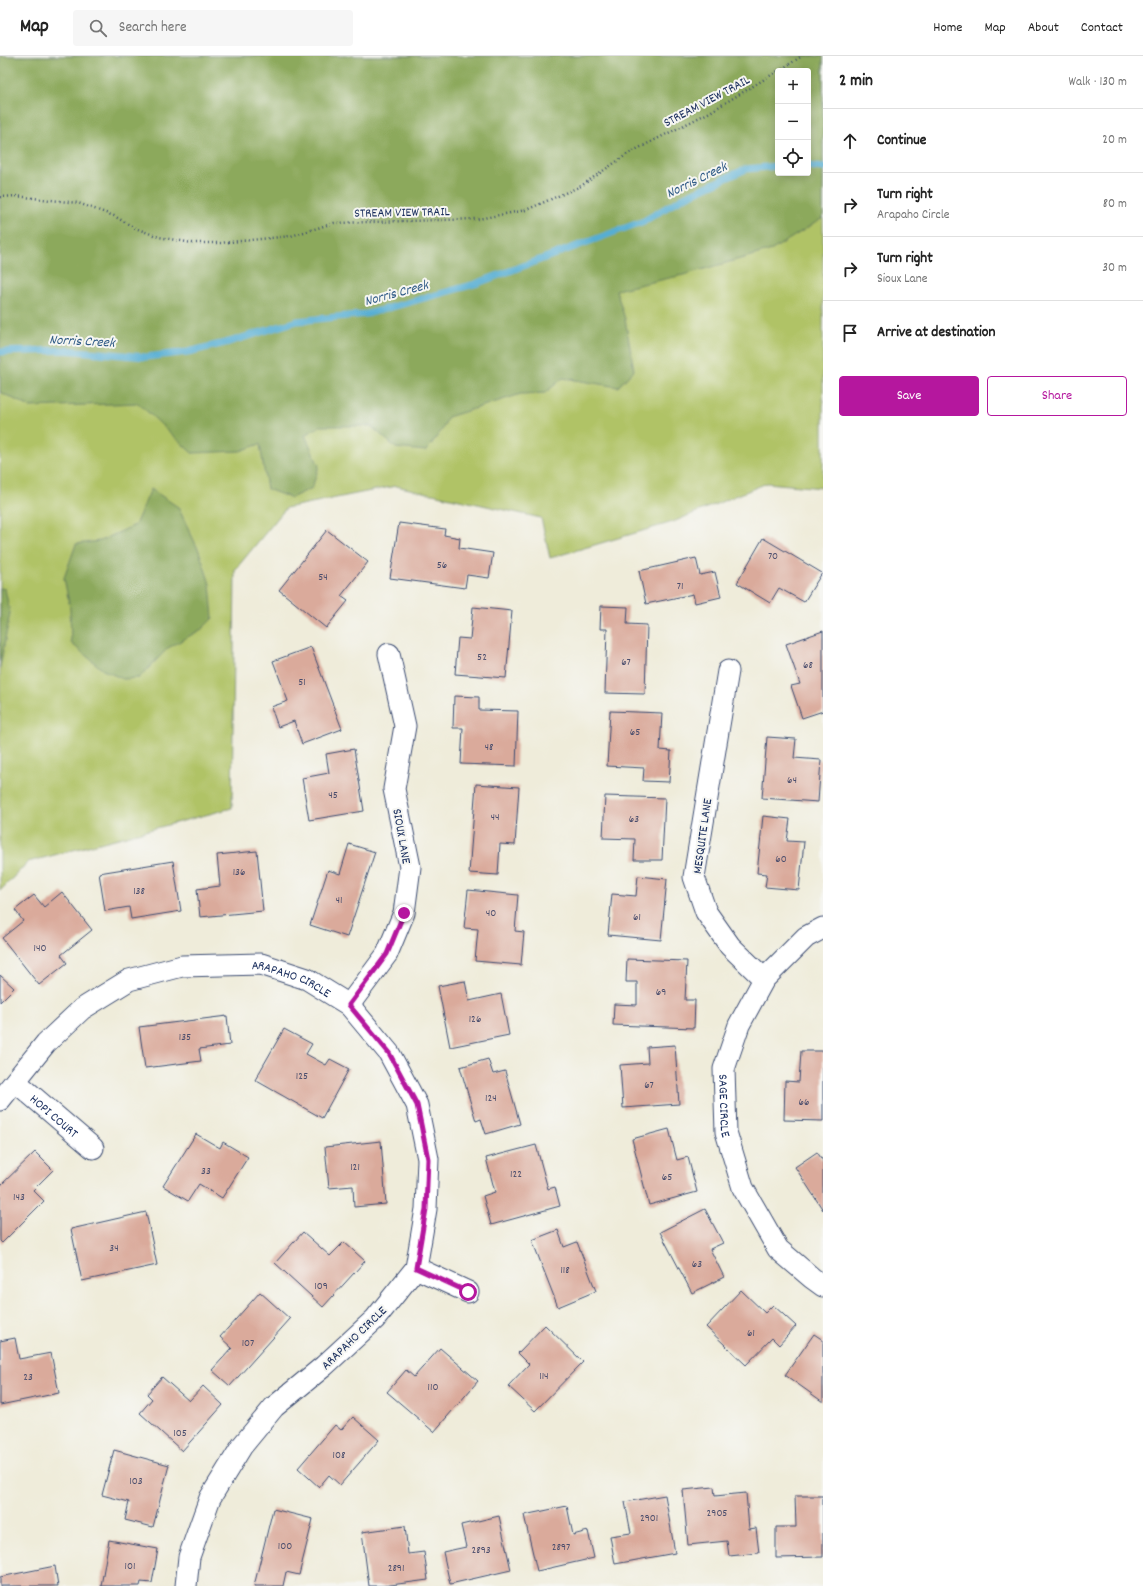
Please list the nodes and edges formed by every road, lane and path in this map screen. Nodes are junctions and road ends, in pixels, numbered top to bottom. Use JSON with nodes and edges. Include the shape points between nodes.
{"nodes":[{"id":1,"x":802,"y":56,"type":"edge"},
{"id":2,"x":783,"y":68,"type":"edge"},
{"id":3,"x":775,"y":73,"type":"edge"},
{"id":4,"x":0,"y":197,"type":"edge"},
{"id":5,"x":390,"y":654,"type":"dead end"},
{"id":6,"x":728,"y":671,"type":"dead end"},
{"id":7,"x":823,"y":928,"type":"edge"},
{"id":8,"x":764,"y":979,"type":"junction"},
{"id":9,"x":349,"y":1005,"type":"junction"},
{"id":10,"x":16,"y":1082,"type":"junction"},
{"id":11,"x":0,"y":1100,"type":"edge"},
{"id":12,"x":93,"y":1148,"type":"dead end"},
{"id":13,"x":416,"y":1268,"type":"junction"},
{"id":14,"x":823,"y":1286,"type":"edge"},
{"id":15,"x":468,"y":1292,"type":"dead end"},
{"id":16,"x":186,"y":1586,"type":"edge"}],
"edges":[{"from":1,"to":2,"type":"path","name":"STREAM VIEW TRAIL"},
{"from":3,"to":4,"type":"path","name":"STREAM VIEW TRAIL","via":[[710,112],[629,153],[581,186],[526,210],[478,219],[334,223],[291,236],[220,243],[192,242],[159,237],[114,216],[78,204]]},
{"from":5,"to":9,"type":"street","name":"SIOUX LANE","via":[[405,726],[394,789],[410,867],[404,913],[387,954]]},
{"from":6,"to":8,"type":"street","name":"MESQUITE LANE","via":[[694,877],[706,912],[730,946]]},
{"from":7,"to":8,"type":"street","name":"SAGE CIRCLE","via":[[806,936]]},
{"from":8,"to":14,"type":"street","name":"SAGE CIRCLE","via":[[739,1025],[724,1068],[726,1132],[743,1188],[778,1249]]},
{"from":9,"to":10,"type":"street","name":"ARAPAHO CIRCLE","via":[[307,979],[261,964],[182,966],[129,980],[82,1008],[46,1043]]},
{"from":9,"to":13,"type":"street","name":"ARAPAHO CIRCLE","via":[[389,1053],[417,1105],[428,1159],[426,1209]]},
{"from":10,"to":11,"type":"street","name":"ARAPAHO CIRCLE"},
{"from":10,"to":12,"type":"street","name":"HOPI COURT"},
{"from":13,"to":15,"type":"street"},
{"from":13,"to":16,"type":"street","name":"ARAPAHO CIRCLE","via":[[375,1319],[274,1407],[242,1446],[210,1498],[189,1557]]}]}
